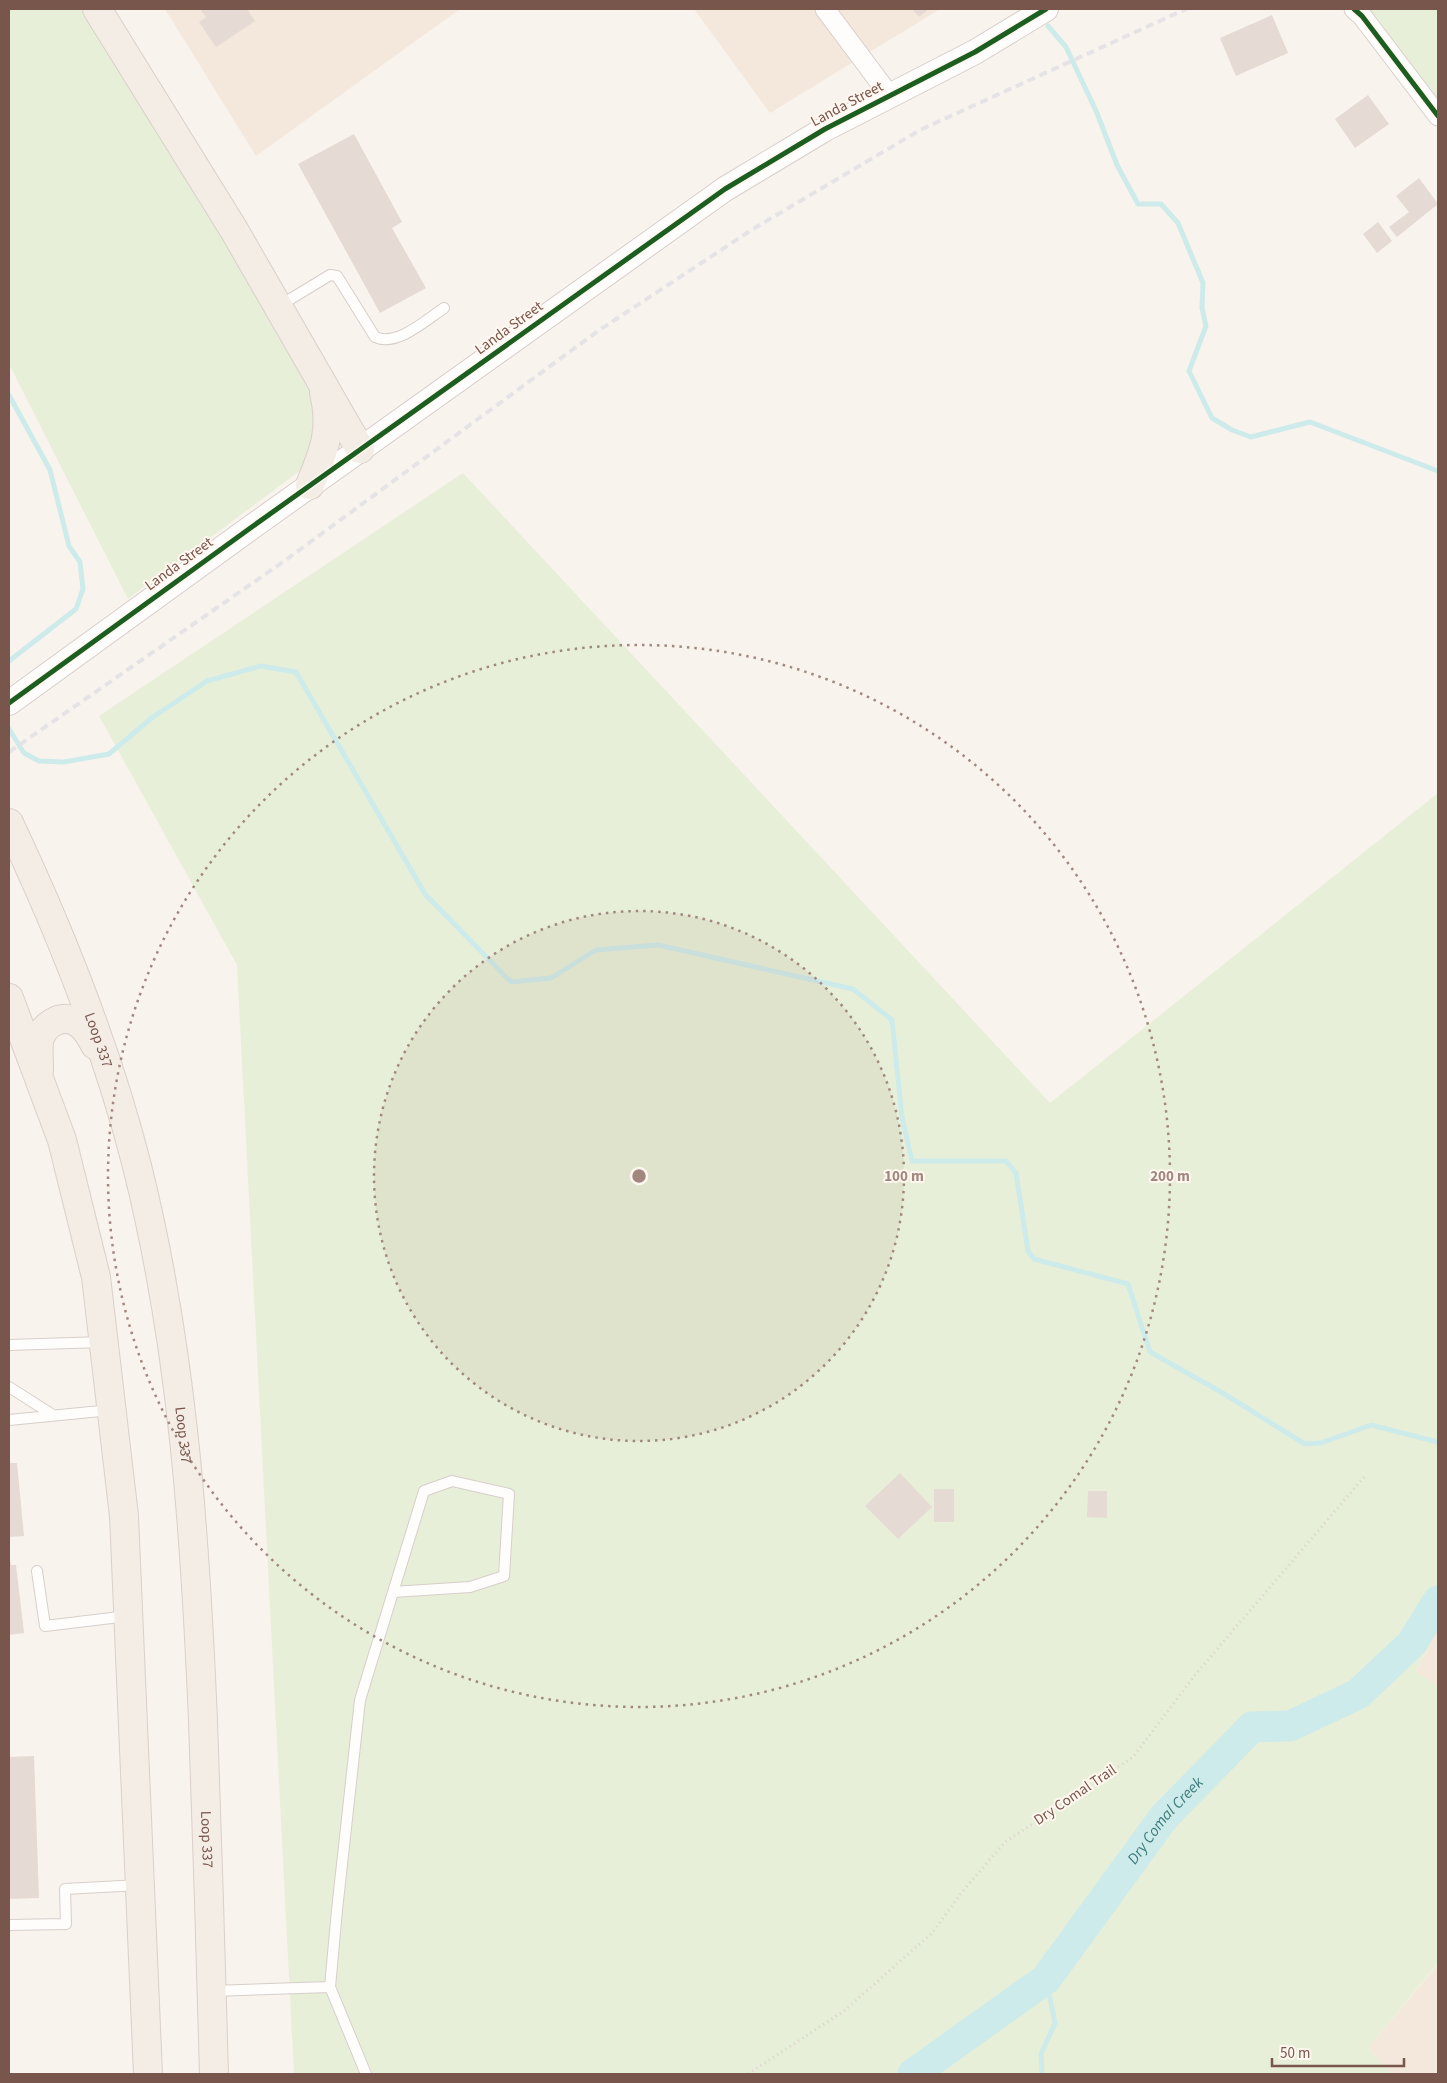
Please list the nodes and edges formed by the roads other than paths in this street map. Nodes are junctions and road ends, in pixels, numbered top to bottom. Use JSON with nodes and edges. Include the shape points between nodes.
{"nodes":[{"id":1,"x":97,"y":9,"type":"edge"},
{"id":2,"x":825,"y":9,"type":"edge"},
{"id":3,"x":1046,"y":9,"type":"edge"},
{"id":4,"x":1359,"y":11,"type":"edge"},
{"id":5,"x":890,"y":96,"type":"junction"},
{"id":6,"x":1438,"y":116,"type":"edge"},
{"id":7,"x":278,"y":307,"type":"junction"},
{"id":8,"x":444,"y":308,"type":"dead end"},
{"id":9,"x":322,"y":381,"type":"junction"},
{"id":10,"x":360,"y":449,"type":"junction"},
{"id":11,"x":310,"y":485,"type":"junction"},
{"id":12,"x":9,"y":703,"type":"edge"},
{"id":13,"x":9,"y":823,"type":"edge"},
{"id":14,"x":9,"y":998,"type":"edge"},
{"id":15,"x":108,"y":1068,"type":"junction"},
{"id":16,"x":40,"y":1078,"type":"junction"},
{"id":17,"x":104,"y":1342,"type":"junction"},
{"id":18,"x":9,"y":1345,"type":"edge"},
{"id":19,"x":9,"y":1387,"type":"edge"},
{"id":20,"x":112,"y":1409,"type":"junction"},
{"id":21,"x":53,"y":1415,"type":"junction"},
{"id":22,"x":9,"y":1420,"type":"edge"},
{"id":23,"x":37,"y":1571,"type":"dead end"},
{"id":24,"x":393,"y":1592,"type":"junction"},
{"id":25,"x":129,"y":1616,"type":"junction"},
{"id":26,"x":141,"y":1885,"type":"junction"},
{"id":27,"x":9,"y":1926,"type":"edge"},
{"id":28,"x":330,"y":1987,"type":"junction"},
{"id":29,"x":212,"y":1992,"type":"junction"},
{"id":30,"x":148,"y":2074,"type":"edge"},
{"id":31,"x":214,"y":2074,"type":"edge"},
{"id":32,"x":366,"y":2074,"type":"edge"}],
"edges":[{"from":1,"to":7,"type":"main road"},
{"from":2,"to":5,"type":"street"},
{"from":3,"to":5,"type":"street","name":"Landa Street"},
{"from":4,"to":6,"type":"street"},
{"from":5,"to":10,"type":"street","name":"Landa Street","via":[[825,129],[725,189]]},
{"from":7,"to":8,"type":"lane","via":[[330,275],[337,276],[375,337],[382,340],[398,338]]},
{"from":7,"to":9,"type":"main road"},
{"from":9,"to":10,"type":"main road"},
{"from":9,"to":11,"type":"main road","via":[[328,419],[327,438]]},
{"from":10,"to":11,"type":"street","name":"Landa Street"},
{"from":11,"to":12,"type":"street","name":"Landa Street"},
{"from":13,"to":15,"type":"main road","name":"Loop 337","via":[[51,917]]},
{"from":14,"to":16,"type":"main road"},
{"from":15,"to":16,"type":"main road","via":[[90,1034],[75,1021],[60,1019],[50,1024],[39,1041]]},
{"from":15,"to":29,"type":"main road","name":"Loop 337","via":[[136,1164],[154,1244],[181,1403],[198,1608]]},
{"from":16,"to":17,"type":"main road","via":[[62,1140],[96,1277]]},
{"from":17,"to":18,"type":"lane"},
{"from":17,"to":20,"type":"main road"},
{"from":19,"to":21,"type":"lane"},
{"from":20,"to":21,"type":"lane"},
{"from":20,"to":25,"type":"main road","via":[[124,1516]]},
{"from":21,"to":22,"type":"lane"},
{"from":23,"to":25,"type":"lane","via":[[45,1626]]},
{"from":24,"to":24,"type":"lane","via":[[424,1491],[452,1481],[509,1494],[504,1576],[470,1587]]},
{"from":24,"to":28,"type":"lane","via":[[360,1700]]},
{"from":25,"to":26,"type":"main road"},
{"from":26,"to":27,"type":"lane","via":[[65,1890],[66,1924]]},
{"from":26,"to":30,"type":"main road"},
{"from":28,"to":29,"type":"lane"},
{"from":28,"to":32,"type":"lane"},
{"from":29,"to":31,"type":"main road","name":"Loop 337"}]}
